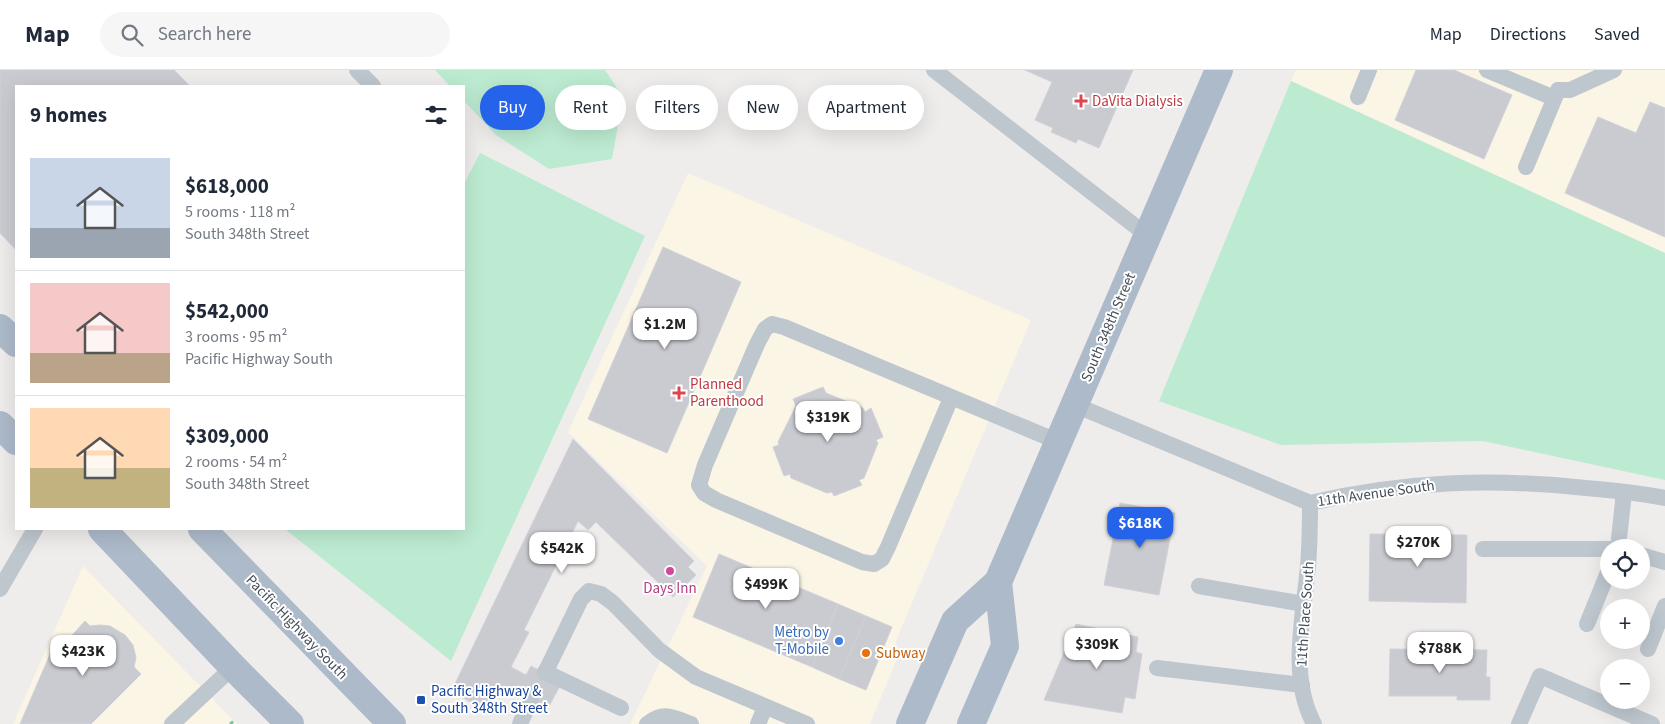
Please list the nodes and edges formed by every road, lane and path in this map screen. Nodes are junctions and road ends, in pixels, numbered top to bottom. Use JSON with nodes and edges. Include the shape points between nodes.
{"nodes":[{"id":1,"x":357,"y":70,"type":"edge"},
{"id":2,"x":934,"y":70,"type":"edge"},
{"id":3,"x":1369,"y":70,"type":"edge"},
{"id":4,"x":1487,"y":70,"type":"edge"},
{"id":5,"x":1614,"y":70,"type":"edge"},
{"id":6,"x":1219,"y":71,"type":"edge"},
{"id":7,"x":372,"y":85,"type":"edge"},
{"id":8,"x":1358,"y":97,"type":"dead end"},
{"id":9,"x":1554,"y":98,"type":"junction"},
{"id":10,"x":1526,"y":167,"type":"dead end"},
{"id":11,"x":1148,"y":236,"type":"junction"},
{"id":12,"x":0,"y":328,"type":"edge"},
{"id":13,"x":15,"y":342,"type":"edge"},
{"id":14,"x":951,"y":398,"type":"junction"},
{"id":15,"x":1075,"y":405,"type":"junction"},
{"id":16,"x":0,"y":425,"type":"edge"},
{"id":17,"x":15,"y":440,"type":"edge"},
{"id":18,"x":1059,"y":442,"type":"junction"},
{"id":19,"x":1624,"y":492,"type":"junction"},
{"id":20,"x":1665,"y":498,"type":"edge"},
{"id":21,"x":1310,"y":503,"type":"junction"},
{"id":22,"x":33,"y":530,"type":"edge"},
{"id":23,"x":103,"y":530,"type":"edge"},
{"id":24,"x":203,"y":530,"type":"edge"},
{"id":25,"x":1619,"y":539,"type":"edge"},
{"id":26,"x":1600,"y":548,"type":"edge"},
{"id":27,"x":1483,"y":549,"type":"dead end"},
{"id":28,"x":1650,"y":558,"type":"edge"},
{"id":29,"x":1665,"y":562,"type":"edge"},
{"id":30,"x":998,"y":582,"type":"junction"},
{"id":31,"x":1199,"y":586,"type":"dead end"},
{"id":32,"x":0,"y":589,"type":"edge"},
{"id":33,"x":1601,"y":589,"type":"edge"},
{"id":34,"x":1304,"y":604,"type":"junction"},
{"id":35,"x":1665,"y":606,"type":"edge"},
{"id":36,"x":1587,"y":624,"type":"dead end"},
{"id":37,"x":1650,"y":643,"type":"edge"},
{"id":38,"x":233,"y":667,"type":"junction"},
{"id":39,"x":1157,"y":668,"type":"dead end"},
{"id":40,"x":1302,"y":685,"type":"junction"},
{"id":41,"x":530,"y":702,"type":"dead end"},
{"id":42,"x":765,"y":706,"type":"junction"},
{"id":43,"x":621,"y":708,"type":"dead end"},
{"id":44,"x":234,"y":721,"type":"dead end"},
{"id":45,"x":1312,"y":723,"type":"edge"},
{"id":46,"x":172,"y":724,"type":"edge"},
{"id":47,"x":230,"y":724,"type":"edge"},
{"id":48,"x":290,"y":724,"type":"edge"},
{"id":49,"x":392,"y":724,"type":"edge"},
{"id":50,"x":520,"y":724,"type":"edge"},
{"id":51,"x":648,"y":724,"type":"edge"},
{"id":52,"x":690,"y":724,"type":"edge"},
{"id":53,"x":758,"y":724,"type":"edge"},
{"id":54,"x":807,"y":724,"type":"edge"},
{"id":55,"x":910,"y":724,"type":"edge"},
{"id":56,"x":971,"y":724,"type":"edge"},
{"id":57,"x":1519,"y":724,"type":"edge"},
{"id":58,"x":1652,"y":724,"type":"edge"}],
"edges":[{"from":1,"to":7,"type":"lane"},
{"from":2,"to":11,"type":"lane"},
{"from":3,"to":8,"type":"lane"},
{"from":4,"to":9,"type":"lane"},
{"from":5,"to":9,"type":"lane","via":[[1570,90],[1558,90]]},
{"from":6,"to":11,"type":"main road","name":"South 348th Street"},
{"from":9,"to":10,"type":"lane"},
{"from":11,"to":15,"type":"main road","name":"South 348th Street"},
{"from":12,"to":13,"type":"main road"},
{"from":14,"to":14,"type":"lane","via":[[784,327],[770,325],[757,344],[699,481],[700,488],[716,500],[862,562],[874,564],[882,559],[888,547]]},
{"from":14,"to":18,"type":"lane"},
{"from":15,"to":18,"type":"main road","name":"South 348th Street"},
{"from":15,"to":21,"type":"lane","name":"11th Avenue South"},
{"from":16,"to":17,"type":"main road"},
{"from":18,"to":30,"type":"main road","name":"South 348th Street"},
{"from":19,"to":20,"type":"lane","name":"11th Avenue South"},
{"from":19,"to":21,"type":"lane","name":"11th Avenue South","via":[[1542,483],[1478,481],[1414,485]]},
{"from":19,"to":25,"type":"lane"},
{"from":21,"to":34,"type":"lane","name":"11th Place South"},
{"from":22,"to":32,"type":"lane"},
{"from":23,"to":38,"type":"main road"},
{"from":24,"to":49,"type":"main road","name":"Pacific Highway South"},
{"from":26,"to":27,"type":"lane"},
{"from":28,"to":29,"type":"lane"},
{"from":30,"to":55,"type":"main road","name":"South 348th Street","via":[[955,621]]},
{"from":30,"to":56,"type":"main road","name":"South 348th Street","via":[[1005,646]]},
{"from":31,"to":34,"type":"lane"},
{"from":33,"to":36,"type":"lane"},
{"from":34,"to":40,"type":"lane","name":"11th Place South","via":[[1300,652]]},
{"from":35,"to":37,"type":"lane"},
{"from":38,"to":46,"type":"lane"},
{"from":38,"to":48,"type":"main road"},
{"from":39,"to":40,"type":"lane"},
{"from":40,"to":45,"type":"lane","name":"11th Place South"},
{"from":41,"to":50,"type":"lane"},
{"from":42,"to":43,"type":"lane","via":[[696,677],[677,665],[601,594],[587,592],[545,672]]},
{"from":42,"to":53,"type":"lane"},
{"from":42,"to":54,"type":"lane"},
{"from":44,"to":47,"type":"path"},
{"from":51,"to":52,"type":"lane","via":[[661,715]]},
{"from":57,"to":58,"type":"lane","via":[[1540,676]]}]}
